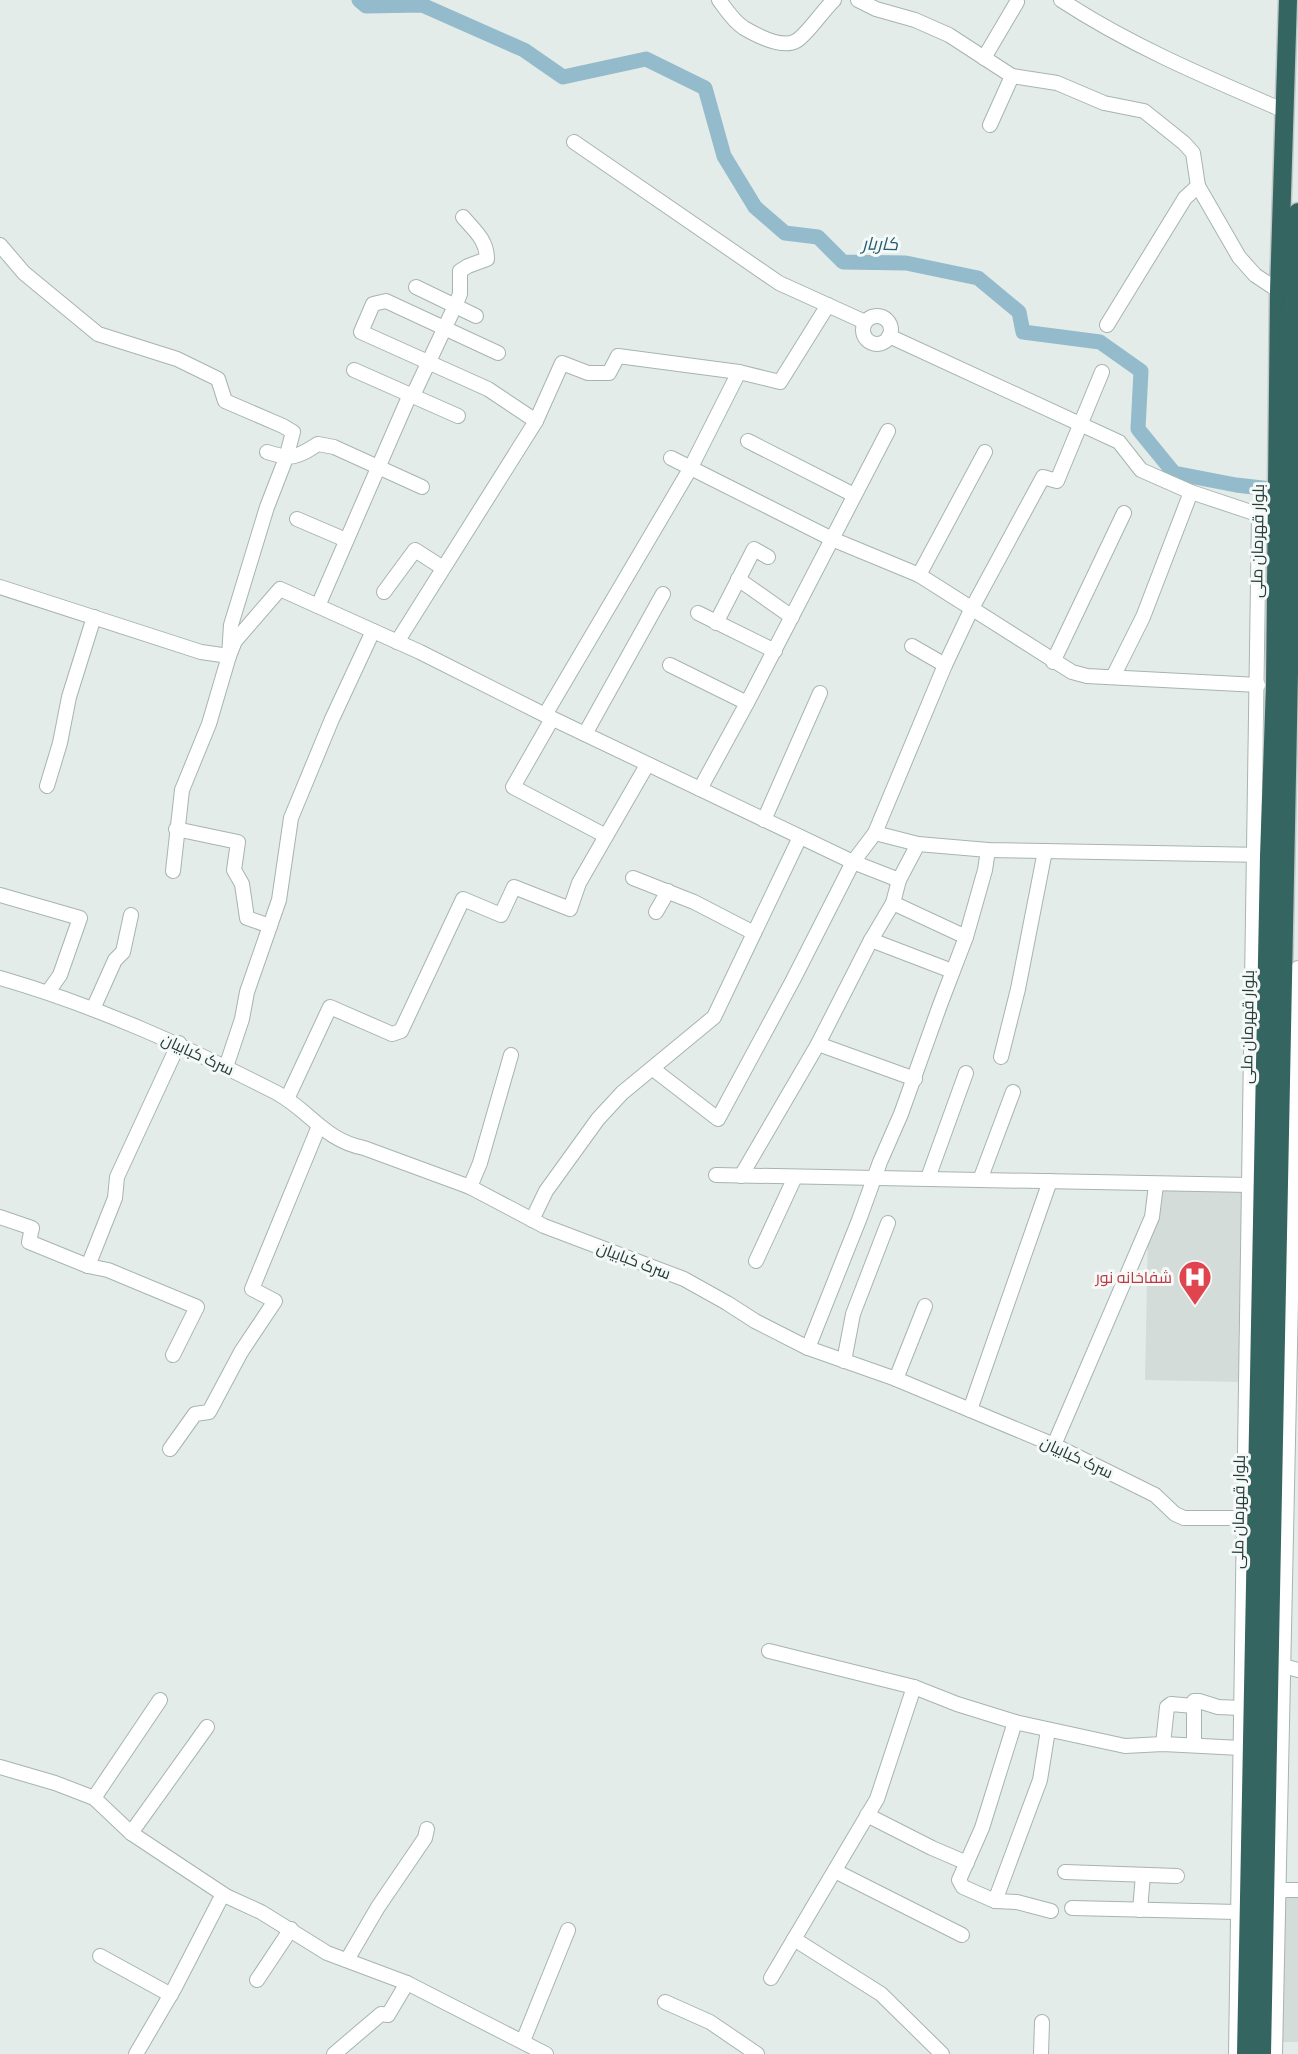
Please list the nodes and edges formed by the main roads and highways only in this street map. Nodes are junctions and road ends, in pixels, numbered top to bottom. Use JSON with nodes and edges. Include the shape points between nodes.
{"nodes":[{"id":1,"x":1288,"y":0,"type":"edge"},
{"id":2,"x":1298,"y":212,"type":"edge"},
{"id":3,"x":1291,"y":293,"type":"edge"},
{"id":4,"x":1296,"y":403,"type":"edge"},
{"id":5,"x":1285,"y":473,"type":"junction"},
{"id":6,"x":1276,"y":517,"type":"junction"},
{"id":7,"x":1294,"y":632,"type":"edge"},
{"id":8,"x":1270,"y":856,"type":"junction"},
{"id":9,"x":1277,"y":1137,"type":"edge"},
{"id":10,"x":1258,"y":1518,"type":"junction"},
{"id":11,"x":1246,"y":2054,"type":"edge"},
{"id":12,"x":1262,"y":2054,"type":"edge"}],
"edges":[{"from":1,"to":3,"type":"highway","name":"بلوار قهرمان ملی","via":[[1285,111]]},
{"from":2,"to":3,"type":"highway","name":"بلوار قهرمان ملی"},
{"from":3,"to":4,"type":"highway","name":"بلوار قهرمان ملی"},
{"from":3,"to":5,"type":"highway","name":"بلوار قهرمان ملی"},
{"from":4,"to":5,"type":"highway","name":"بلوار قهرمان ملی"},
{"from":5,"to":6,"type":"highway","name":"بلوار قهرمان ملی"},
{"from":6,"to":7,"type":"highway","name":"بلوار قهرمان ملی"},
{"from":6,"to":8,"type":"highway","name":"بلوار قهرمان ملی"},
{"from":7,"to":8,"type":"highway","name":"بلوار قهرمان ملی"},
{"from":8,"to":9,"type":"highway","name":"بلوار قهرمان ملی"},
{"from":9,"to":10,"type":"highway","name":"بلوار قهرمان ملی"},
{"from":10,"to":11,"type":"highway","name":"بلوار قهرمان ملی"},
{"from":10,"to":12,"type":"highway","name":"بلوار قهرمان ملی"}]}
